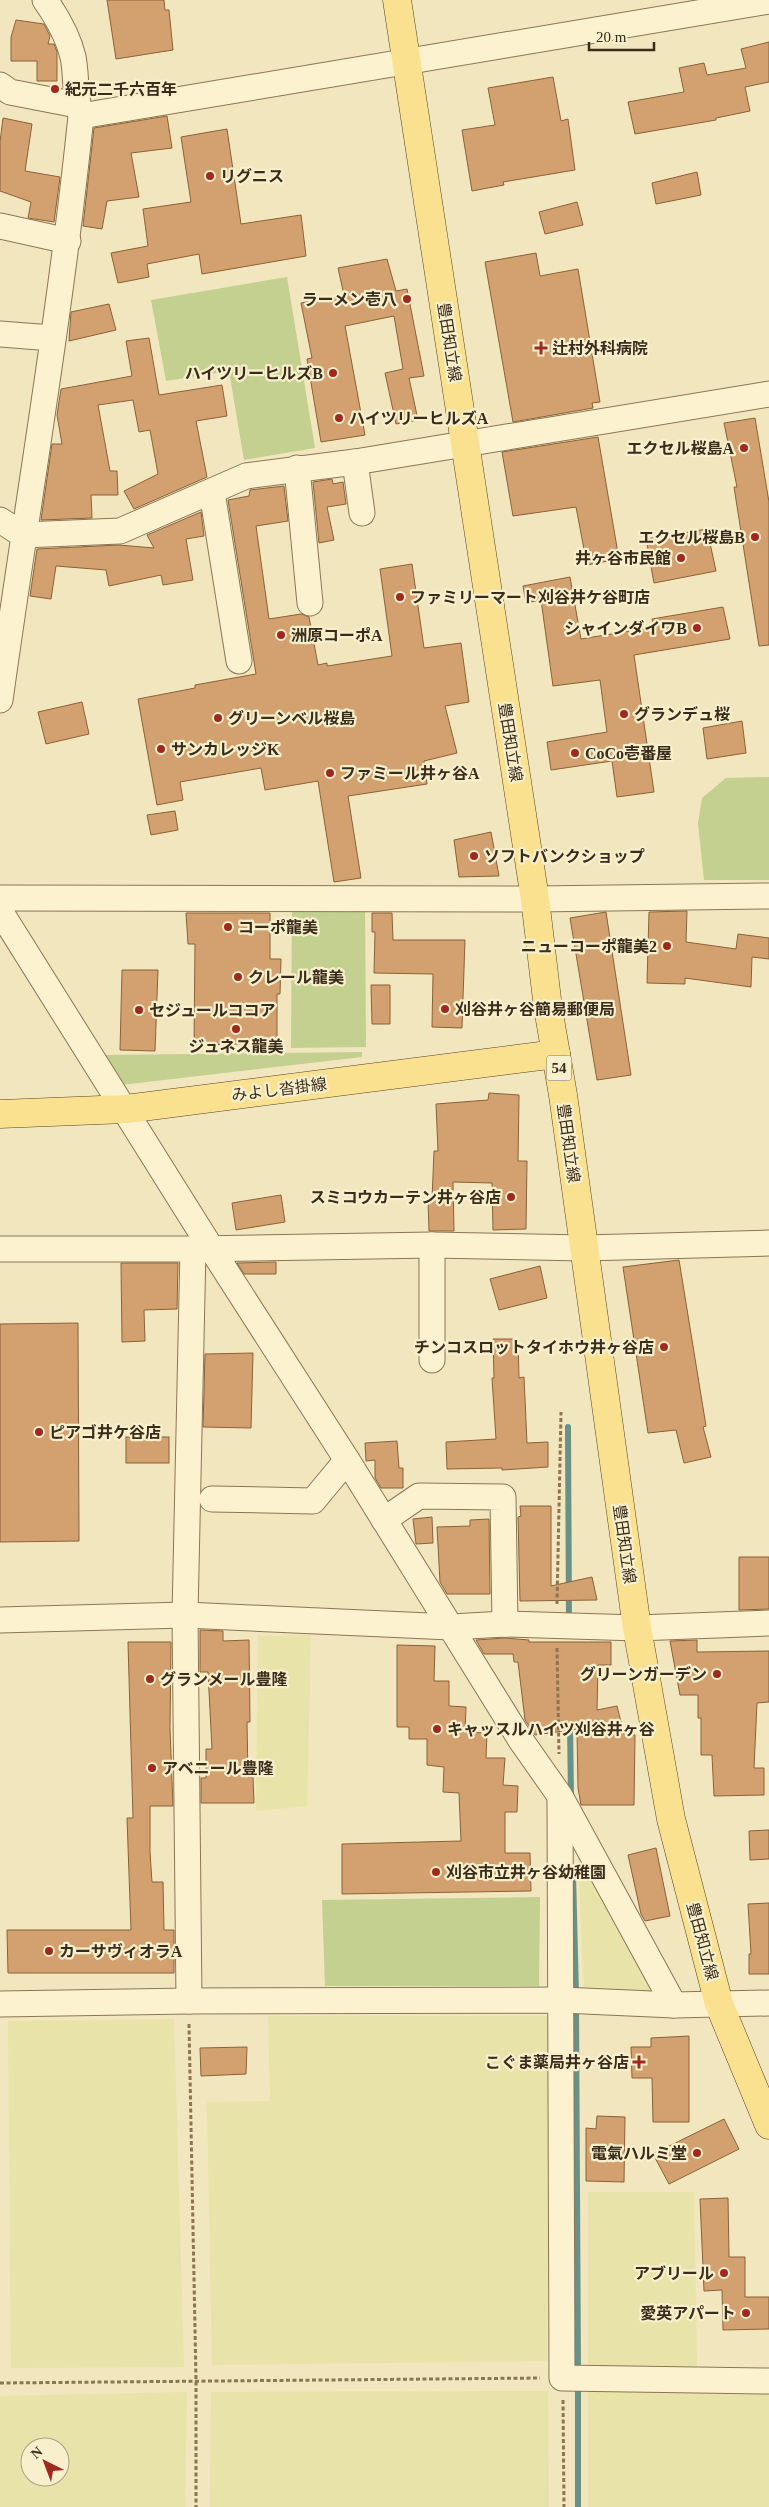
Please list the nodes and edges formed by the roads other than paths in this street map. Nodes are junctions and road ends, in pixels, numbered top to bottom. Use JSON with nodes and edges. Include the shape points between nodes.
{"nodes":[{"id":1,"x":45,"y":0,"type":"edge"},
{"id":2,"x":397,"y":0,"type":"edge"},
{"id":3,"x":769,"y":1,"type":"edge"},
{"id":4,"x":408,"y":62,"type":"junction"},
{"id":5,"x":0,"y":85,"type":"edge"},
{"id":6,"x":79,"y":110,"type":"junction"},
{"id":7,"x":0,"y":226,"type":"edge"},
{"id":8,"x":68,"y":241,"type":"junction"},
{"id":9,"x":0,"y":334,"type":"edge"},
{"id":10,"x":52,"y":338,"type":"junction"},
{"id":11,"x":769,"y":394,"type":"edge"},
{"id":12,"x":466,"y":443,"type":"junction"},
{"id":13,"x":355,"y":462,"type":"junction"},
{"id":14,"x":297,"y":468,"type":"junction"},
{"id":15,"x":212,"y":492,"type":"junction"},
{"id":16,"x":362,"y":514,"type":"dead end"},
{"id":17,"x":0,"y":520,"type":"edge"},
{"id":18,"x":23,"y":535,"type":"junction"},
{"id":19,"x":310,"y":603,"type":"dead end"},
{"id":20,"x":239,"y":661,"type":"dead end"},
{"id":21,"x":0,"y":700,"type":"edge"},
{"id":22,"x":769,"y":896,"type":"edge"},
{"id":23,"x":0,"y":898,"type":"edge"},
{"id":24,"x":535,"y":898,"type":"junction"},
{"id":25,"x":0,"y":911,"type":"edge"},
{"id":26,"x":556,"y":1054,"type":"junction"},
{"id":27,"x":126,"y":1109,"type":"junction"},
{"id":28,"x":0,"y":1114,"type":"edge"},
{"id":29,"x":769,"y":1242,"type":"edge"},
{"id":30,"x":432,"y":1245,"type":"junction"},
{"id":31,"x":584,"y":1248,"type":"junction"},
{"id":32,"x":0,"y":1249,"type":"edge"},
{"id":33,"x":202,"y":1249,"type":"junction"},
{"id":34,"x":432,"y":1360,"type":"dead end"},
{"id":35,"x":347,"y":1460,"type":"junction"},
{"id":36,"x":212,"y":1500,"type":"dead end"},
{"id":37,"x":384,"y":1520,"type":"junction"},
{"id":38,"x":185,"y":1615,"type":"junction"},
{"id":39,"x":0,"y":1620,"type":"edge"},
{"id":40,"x":769,"y":1623,"type":"edge"},
{"id":41,"x":505,"y":1624,"type":"junction"},
{"id":42,"x":451,"y":1627,"type":"junction"},
{"id":43,"x":636,"y":1628,"type":"junction"},
{"id":44,"x":560,"y":1796,"type":"junction"},
{"id":45,"x":562,"y":2000,"type":"junction"},
{"id":46,"x":189,"y":2001,"type":"junction"},
{"id":47,"x":769,"y":2003,"type":"edge"},
{"id":48,"x":0,"y":2004,"type":"edge"},
{"id":49,"x":719,"y":2004,"type":"junction"},
{"id":50,"x":674,"y":2005,"type":"junction"},
{"id":51,"x":769,"y":2124,"type":"edge"},
{"id":52,"x":769,"y":2381,"type":"edge"}],
"edges":[{"from":1,"to":6,"type":"street","via":[[58,17],[73,57]]},
{"from":2,"to":4,"type":"main road","name":"豊田知立線","number":"54"},
{"from":3,"to":4,"type":"street"},
{"from":4,"to":6,"type":"street"},
{"from":4,"to":12,"type":"main road","name":"豊田知立線","number":"54","via":[[413,113]]},
{"from":5,"to":6,"type":"street","via":[[10,92]]},
{"from":6,"to":8,"type":"street"},
{"from":7,"to":8,"type":"street"},
{"from":8,"to":10,"type":"street"},
{"from":9,"to":10,"type":"street"},
{"from":10,"to":18,"type":"street"},
{"from":11,"to":12,"type":"street"},
{"from":12,"to":13,"type":"street"},
{"from":12,"to":24,"type":"main road","name":"豊田知立線","number":"54"},
{"from":13,"to":14,"type":"street"},
{"from":13,"to":16,"type":"street"},
{"from":14,"to":15,"type":"street","via":[[246,476]]},
{"from":14,"to":19,"type":"street"},
{"from":15,"to":18,"type":"street","via":[[120,531]]},
{"from":15,"to":20,"type":"street"},
{"from":17,"to":18,"type":"street"},
{"from":18,"to":21,"type":"street"},
{"from":22,"to":24,"type":"street"},
{"from":23,"to":24,"type":"street"},
{"from":24,"to":26,"type":"main road","name":"豊田知立線","number":"54"},
{"from":25,"to":27,"type":"street"},
{"from":26,"to":27,"type":"main road","name":"みよし沓掛線"},
{"from":26,"to":31,"type":"main road","name":"豊田知立線","number":"54"},
{"from":27,"to":28,"type":"main road","name":"みよし沓掛線"},
{"from":27,"to":33,"type":"street"},
{"from":29,"to":31,"type":"street"},
{"from":30,"to":31,"type":"street"},
{"from":30,"to":33,"type":"street"},
{"from":30,"to":34,"type":"street"},
{"from":31,"to":43,"type":"main road","name":"豊田知立線","number":"54"},
{"from":32,"to":33,"type":"street"},
{"from":33,"to":35,"type":"street"},
{"from":33,"to":38,"type":"street"},
{"from":35,"to":36,"type":"street","via":[[313,1501]]},
{"from":35,"to":37,"type":"street"},
{"from":37,"to":41,"type":"street","via":[[418,1496],[504,1496]]},
{"from":37,"to":42,"type":"street"},
{"from":38,"to":39,"type":"street"},
{"from":38,"to":42,"type":"street"},
{"from":38,"to":46,"type":"street"},
{"from":40,"to":43,"type":"street"},
{"from":41,"to":42,"type":"street"},
{"from":41,"to":43,"type":"street"},
{"from":42,"to":44,"type":"street","via":[[520,1739]]},
{"from":43,"to":49,"type":"main road","name":"豊田知立線","number":"54","via":[[671,1818]]},
{"from":44,"to":45,"type":"street"},
{"from":44,"to":50,"type":"street"},
{"from":45,"to":46,"type":"street"},
{"from":45,"to":50,"type":"street"},
{"from":45,"to":52,"type":"street","via":[[562,2378]]},
{"from":46,"to":48,"type":"street"},
{"from":47,"to":49,"type":"street"},
{"from":49,"to":50,"type":"street"},
{"from":49,"to":51,"type":"main road","name":"豊田知立線","number":"54"}]}
